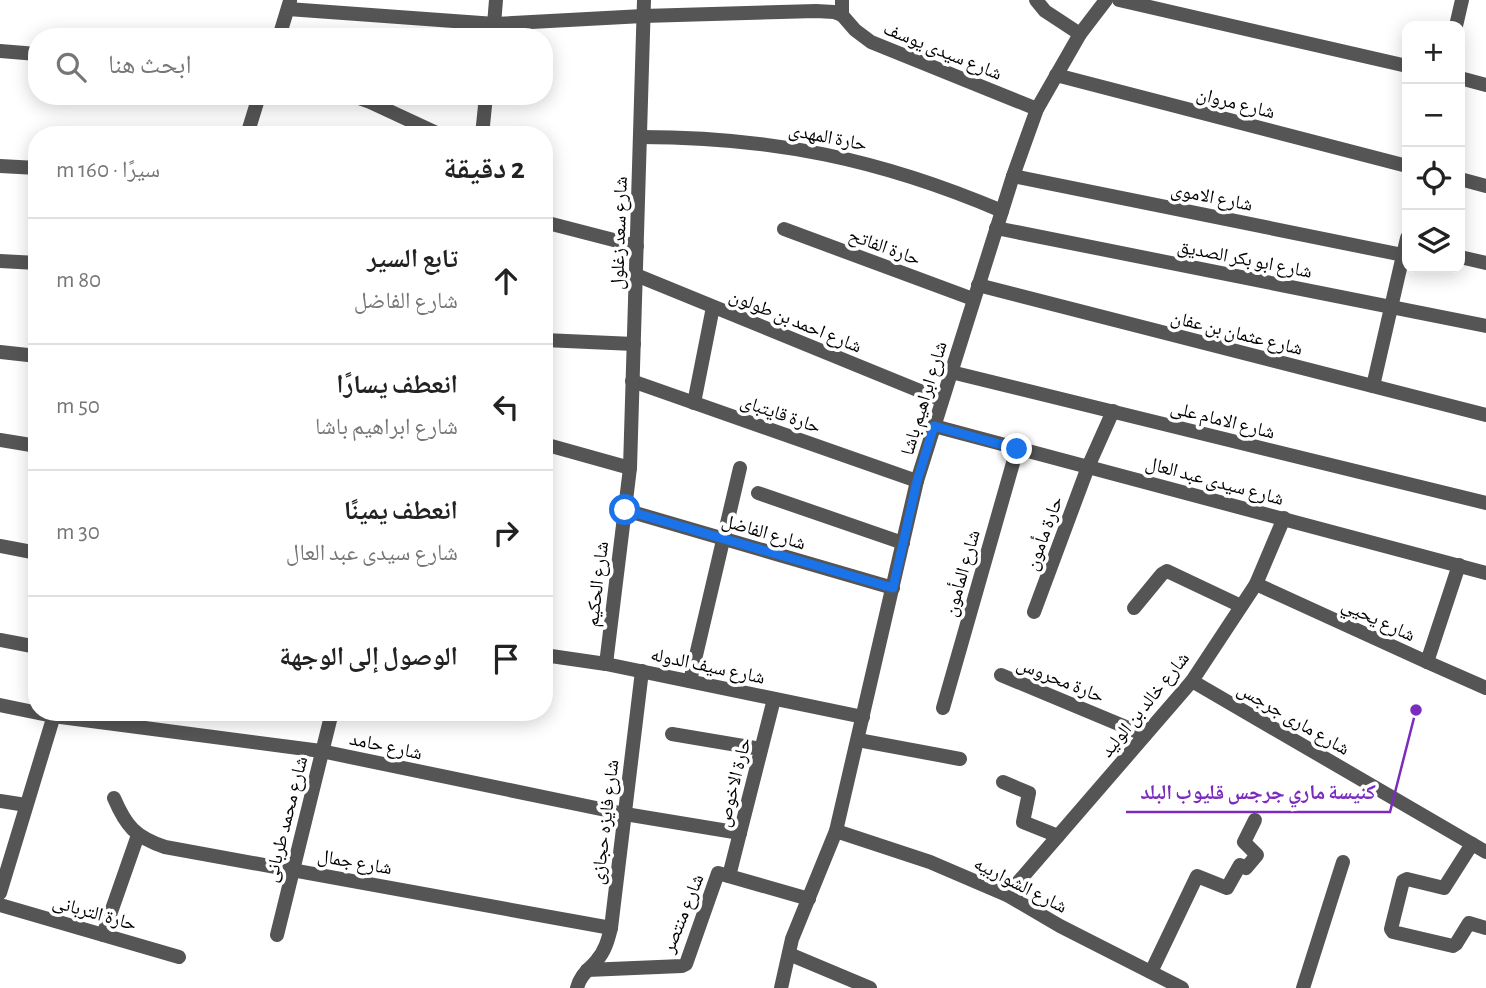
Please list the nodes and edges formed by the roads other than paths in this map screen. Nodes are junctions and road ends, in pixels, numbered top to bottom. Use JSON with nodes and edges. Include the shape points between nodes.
{"nodes":[{"id":1,"x":496,"y":0,"type":"edge"},
{"id":2,"x":644,"y":0,"type":"edge"},
{"id":3,"x":1037,"y":0,"type":"edge"},
{"id":4,"x":1106,"y":0,"type":"edge"},
{"id":5,"x":1119,"y":0,"type":"edge"},
{"id":6,"x":1462,"y":0,"type":"edge"},
{"id":7,"x":289,"y":5,"type":"edge"},
{"id":8,"x":842,"y":7,"type":"edge"},
{"id":9,"x":643,"y":16,"type":"junction"},
{"id":10,"x":1457,"y":21,"type":"edge"},
{"id":11,"x":281,"y":28,"type":"edge"},
{"id":12,"x":478,"y":28,"type":"edge"},
{"id":13,"x":494,"y":28,"type":"edge"},
{"id":14,"x":515,"y":28,"type":"edge"},
{"id":15,"x":1080,"y":34,"type":"junction"},
{"id":16,"x":0,"y":51,"type":"edge"},
{"id":17,"x":28,"y":53,"type":"edge"},
{"id":18,"x":1402,"y":65,"type":"edge"},
{"id":19,"x":1056,"y":75,"type":"junction"},
{"id":20,"x":1465,"y":79,"type":"edge"},
{"id":21,"x":1486,"y":85,"type":"edge"},
{"id":22,"x":256,"y":105,"type":"edge"},
{"id":23,"x":376,"y":105,"type":"edge"},
{"id":24,"x":485,"y":105,"type":"edge"},
{"id":25,"x":1037,"y":109,"type":"junction"},
{"id":26,"x":250,"y":126,"type":"edge"},
{"id":27,"x":422,"y":126,"type":"edge"},
{"id":28,"x":483,"y":126,"type":"edge"},
{"id":29,"x":640,"y":137,"type":"junction"},
{"id":30,"x":1402,"y":165,"type":"edge"},
{"id":31,"x":0,"y":166,"type":"edge"},
{"id":32,"x":28,"y":168,"type":"edge"},
{"id":33,"x":1013,"y":176,"type":"junction"},
{"id":34,"x":1465,"y":180,"type":"edge"},
{"id":35,"x":1486,"y":186,"type":"edge"},
{"id":36,"x":1002,"y":211,"type":"junction"},
{"id":37,"x":553,"y":224,"type":"edge"},
{"id":38,"x":996,"y":228,"type":"junction"},
{"id":39,"x":784,"y":229,"type":"dead end"},
{"id":40,"x":1402,"y":244,"type":"edge"},
{"id":41,"x":637,"y":246,"type":"junction"},
{"id":42,"x":1465,"y":258,"type":"edge"},
{"id":43,"x":0,"y":261,"type":"edge"},
{"id":44,"x":1402,"y":262,"type":"edge"},
{"id":45,"x":28,"y":263,"type":"edge"},
{"id":46,"x":1486,"y":263,"type":"edge"},
{"id":47,"x":636,"y":275,"type":"junction"},
{"id":48,"x":976,"y":292,"type":"junction"},
{"id":49,"x":713,"y":307,"type":"junction"},
{"id":50,"x":1391,"y":307,"type":"junction"},
{"id":51,"x":1486,"y":326,"type":"edge"},
{"id":52,"x":553,"y":341,"type":"edge"},
{"id":53,"x":634,"y":344,"type":"junction"},
{"id":54,"x":0,"y":352,"type":"edge"},
{"id":55,"x":28,"y":355,"type":"edge"},
{"id":56,"x":951,"y":372,"type":"junction"},
{"id":57,"x":632,"y":381,"type":"junction"},
{"id":58,"x":1373,"y":386,"type":"junction"},
{"id":59,"x":942,"y":400,"type":"junction"},
{"id":60,"x":694,"y":403,"type":"junction"},
{"id":61,"x":1113,"y":411,"type":"junction"},
{"id":62,"x":1486,"y":415,"type":"edge"},
{"id":63,"x":934,"y":426,"type":"junction"},
{"id":64,"x":0,"y":440,"type":"edge"},
{"id":65,"x":28,"y":445,"type":"edge"},
{"id":66,"x":553,"y":447,"type":"edge"},
{"id":67,"x":1017,"y":449,"type":"junction"},
{"id":68,"x":1088,"y":467,"type":"junction"},
{"id":69,"x":630,"y":468,"type":"junction"},
{"id":70,"x":740,"y":468,"type":"dead end"},
{"id":71,"x":917,"y":481,"type":"junction"},
{"id":72,"x":758,"y":493,"type":"dead end"},
{"id":73,"x":1486,"y":503,"type":"edge"},
{"id":74,"x":625,"y":510,"type":"junction"},
{"id":75,"x":1284,"y":519,"type":"junction"},
{"id":76,"x":724,"y":539,"type":"junction"},
{"id":77,"x":903,"y":542,"type":"junction"},
{"id":78,"x":0,"y":547,"type":"edge"},
{"id":79,"x":28,"y":552,"type":"edge"},
{"id":80,"x":1459,"y":565,"type":"junction"},
{"id":81,"x":1486,"y":573,"type":"edge"},
{"id":82,"x":1256,"y":583,"type":"junction"},
{"id":83,"x":893,"y":588,"type":"junction"},
{"id":84,"x":1241,"y":606,"type":"junction"},
{"id":85,"x":1134,"y":608,"type":"dead end"},
{"id":86,"x":1034,"y":612,"type":"dead end"},
{"id":87,"x":0,"y":640,"type":"edge"},
{"id":88,"x":28,"y":645,"type":"edge"},
{"id":89,"x":553,"y":656,"type":"edge"},
{"id":90,"x":1427,"y":662,"type":"junction"},
{"id":91,"x":606,"y":664,"type":"junction"},
{"id":92,"x":642,"y":671,"type":"junction"},
{"id":93,"x":1001,"y":675,"type":"dead end"},
{"id":94,"x":690,"y":681,"type":"junction"},
{"id":95,"x":1192,"y":681,"type":"junction"},
{"id":96,"x":1486,"y":688,"type":"edge"},
{"id":97,"x":774,"y":699,"type":"junction"},
{"id":98,"x":0,"y":705,"type":"edge"},
{"id":99,"x":943,"y":708,"type":"dead end"},
{"id":100,"x":28,"y":710,"type":"edge"},
{"id":101,"x":863,"y":717,"type":"junction"},
{"id":102,"x":52,"y":721,"type":"edge"},
{"id":103,"x":105,"y":721,"type":"edge"},
{"id":104,"x":329,"y":721,"type":"edge"},
{"id":105,"x":672,"y":734,"type":"dead end"},
{"id":106,"x":1145,"y":735,"type":"junction"},
{"id":107,"x":858,"y":740,"type":"junction"},
{"id":108,"x":761,"y":749,"type":"junction"},
{"id":109,"x":321,"y":751,"type":"junction"},
{"id":110,"x":960,"y":760,"type":"dead end"},
{"id":111,"x":1003,"y":782,"type":"dead end"},
{"id":112,"x":114,"y":798,"type":"dead end"},
{"id":113,"x":0,"y":801,"type":"edge"},
{"id":114,"x":26,"y":805,"type":"junction"},
{"id":115,"x":625,"y":814,"type":"junction"},
{"id":116,"x":1255,"y":820,"type":"dead end"},
{"id":117,"x":836,"y":831,"type":"junction"},
{"id":118,"x":740,"y":834,"type":"junction"},
{"id":119,"x":138,"y":835,"type":"junction"},
{"id":120,"x":1058,"y":836,"type":"junction"},
{"id":121,"x":1472,"y":844,"type":"junction"},
{"id":122,"x":1486,"y":852,"type":"edge"},
{"id":123,"x":1343,"y":862,"type":"dead end"},
{"id":124,"x":293,"y":870,"type":"junction"},
{"id":125,"x":729,"y":876,"type":"junction"},
{"id":126,"x":0,"y":893,"type":"edge"},
{"id":127,"x":1007,"y":895,"type":"junction"},
{"id":128,"x":809,"y":899,"type":"junction"},
{"id":129,"x":0,"y":905,"type":"edge"},
{"id":130,"x":611,"y":928,"type":"junction"},
{"id":131,"x":1486,"y":928,"type":"edge"},
{"id":132,"x":277,"y":934,"type":"dead end"},
{"id":133,"x":103,"y":935,"type":"junction"},
{"id":134,"x":789,"y":954,"type":"junction"},
{"id":135,"x":179,"y":957,"type":"dead end"},
{"id":136,"x":587,"y":970,"type":"junction"},
{"id":137,"x":1151,"y":972,"type":"junction"},
{"id":138,"x":577,"y":988,"type":"edge"},
{"id":139,"x":781,"y":988,"type":"edge"},
{"id":140,"x":870,"y":988,"type":"edge"},
{"id":141,"x":1182,"y":988,"type":"edge"},
{"id":142,"x":1303,"y":988,"type":"edge"}],
"edges":[{"from":1,"to":13,"type":"street"},
{"from":2,"to":9,"type":"street","name":"شارع سعد زغلول"},
{"from":3,"to":15,"type":"street","via":[[1045,11]]},
{"from":4,"to":15,"type":"street","name":"شارع ابراهيم باشا"},
{"from":5,"to":18,"type":"street"},
{"from":6,"to":10,"type":"street"},
{"from":7,"to":11,"type":"street"},
{"from":7,"to":12,"type":"street"},
{"from":8,"to":9,"type":"street","via":[[834,12]]},
{"from":8,"to":25,"type":"street","name":"شارع سيدى يوسف","via":[[855,30],[871,42]]},
{"from":9,"to":14,"type":"street"},
{"from":9,"to":29,"type":"street","name":"شارع سعد زغلول"},
{"from":15,"to":19,"type":"street","name":"شارع ابراهيم باشا"},
{"from":16,"to":17,"type":"street"},
{"from":19,"to":25,"type":"street","name":"شارع ابراهيم باشا"},
{"from":19,"to":30,"type":"street","name":"شارع مروان"},
{"from":20,"to":21,"type":"street"},
{"from":22,"to":26,"type":"street"},
{"from":23,"to":27,"type":"street"},
{"from":24,"to":28,"type":"street"},
{"from":25,"to":33,"type":"street","name":"شارع ابراهيم باشا"},
{"from":29,"to":36,"type":"street","name":"حارة المهدى","via":[[750,142],[845,158],[925,180]]},
{"from":29,"to":41,"type":"street","name":"شارع سعد زغلول"},
{"from":31,"to":32,"type":"street"},
{"from":33,"to":36,"type":"street","name":"شارع ابراهيم باشا"},
{"from":33,"to":40,"type":"street","name":"شارع الاموى"},
{"from":34,"to":35,"type":"street"},
{"from":36,"to":38,"type":"street","name":"شارع ابراهيم باشا"},
{"from":37,"to":41,"type":"street"},
{"from":38,"to":48,"type":"street","name":"شارع ابراهيم باشا"},
{"from":38,"to":50,"type":"street","name":"شارع ابو بكر الصديق"},
{"from":39,"to":48,"type":"street","name":"حارة الفاتح"},
{"from":41,"to":47,"type":"street","name":"شارع سعد زغلول"},
{"from":42,"to":46,"type":"street"},
{"from":43,"to":45,"type":"street"},
{"from":44,"to":50,"type":"street"},
{"from":47,"to":49,"type":"street","name":"شارع احمد بن طولون"},
{"from":47,"to":53,"type":"street","name":"شارع سعد زغلول"},
{"from":48,"to":56,"type":"street","name":"شارع ابراهيم باشا"},
{"from":48,"to":58,"type":"street","name":"شارع عثمان بن عفان"},
{"from":49,"to":59,"type":"street","name":"شارع احمد بن طولون"},
{"from":49,"to":60,"type":"street"},
{"from":50,"to":51,"type":"street","name":"شارع ابو بكر الصديق"},
{"from":50,"to":58,"type":"street"},
{"from":52,"to":53,"type":"street"},
{"from":53,"to":57,"type":"street","name":"شارع سعد زغلول"},
{"from":54,"to":55,"type":"street"},
{"from":56,"to":59,"type":"street","name":"شارع ابراهيم باشا"},
{"from":56,"to":61,"type":"street","name":"شارع الامام على"},
{"from":57,"to":60,"type":"street","name":"حارة قايتباى"},
{"from":57,"to":69,"type":"street","name":"شارع سعد زغلول"},
{"from":58,"to":62,"type":"street","name":"شارع عثمان بن عفان"},
{"from":59,"to":63,"type":"street","name":"شارع ابراهيم باشا"},
{"from":60,"to":71,"type":"street","name":"حارة قايتباى"},
{"from":61,"to":68,"type":"street","name":"حارة مأمون"},
{"from":61,"to":73,"type":"street","name":"شارع الامام على"},
{"from":63,"to":67,"type":"street","name":"شارع سيدى عبد العال"},
{"from":63,"to":71,"type":"street","name":"شارع ابراهيم باشا"},
{"from":64,"to":65,"type":"street"},
{"from":66,"to":69,"type":"street"},
{"from":67,"to":68,"type":"street","name":"شارع سيدى عبد العال"},
{"from":67,"to":99,"type":"street","name":"شارع المأمون"},
{"from":68,"to":75,"type":"street","name":"شارع سيدى عبد العال"},
{"from":68,"to":86,"type":"street","name":"حارة مأمون"},
{"from":69,"to":74,"type":"street","name":"شارع الحكيم"},
{"from":70,"to":76,"type":"street"},
{"from":71,"to":77,"type":"street","name":"شارع ابراهيم باشا"},
{"from":72,"to":77,"type":"street"},
{"from":74,"to":76,"type":"street","name":"شارع الفاضل"},
{"from":74,"to":91,"type":"street","name":"شارع الحكيم"},
{"from":75,"to":80,"type":"street","name":"شارع سيدى عبد العال"},
{"from":75,"to":82,"type":"street","name":"شارع خالد بن الوليد"},
{"from":76,"to":83,"type":"street","name":"شارع الفاضل"},
{"from":76,"to":94,"type":"street"},
{"from":77,"to":83,"type":"street","name":"شارع ابراهيم باشا"},
{"from":78,"to":79,"type":"street"},
{"from":80,"to":81,"type":"street","name":"شارع سيدى عبد العال"},
{"from":80,"to":90,"type":"street"},
{"from":82,"to":84,"type":"street","name":"شارع خالد بن الوليد"},
{"from":82,"to":90,"type":"street","name":"شارع يحيي"},
{"from":83,"to":101,"type":"street","name":"شارع ابراهيم باشا"},
{"from":84,"to":85,"type":"street","via":[[1167,572]]},
{"from":84,"to":95,"type":"street","name":"شارع خالد بن الوليد"},
{"from":87,"to":88,"type":"street"},
{"from":89,"to":91,"type":"street","name":"شارع سيف الدوله"},
{"from":90,"to":96,"type":"street","name":"شارع يحيي"},
{"from":91,"to":92,"type":"street","name":"شارع سيف الدوله"},
{"from":92,"to":94,"type":"street","name":"شارع سيف الدوله"},
{"from":92,"to":115,"type":"street","name":"شارع فايزه حجازى"},
{"from":93,"to":106,"type":"street","name":"حارة محروس"},
{"from":94,"to":97,"type":"street","name":"شارع سيف الدوله"},
{"from":95,"to":106,"type":"street","name":"شارع خالد بن الوليد"},
{"from":95,"to":121,"type":"street","name":"شارع مارى جرجس"},
{"from":97,"to":101,"type":"street","name":"شارع سيف الدوله"},
{"from":97,"to":108,"type":"street","name":"حارة الاخوص"},
{"from":98,"to":100,"type":"street","name":"شارع حامد"},
{"from":101,"to":107,"type":"street","name":"شارع ابراهيم باشا"},
{"from":102,"to":114,"type":"street"},
{"from":103,"to":109,"type":"street","name":"شارع حامد"},
{"from":104,"to":109,"type":"street","name":"شارع محمد طربانى"},
{"from":105,"to":108,"type":"street"},
{"from":106,"to":120,"type":"street","name":"شارع خالد بن الوليد"},
{"from":107,"to":110,"type":"street"},
{"from":107,"to":117,"type":"street","name":"شارع ابراهيم باشا"},
{"from":108,"to":118,"type":"street","name":"حارة الاخوص"},
{"from":109,"to":115,"type":"street","name":"شارع حامد"},
{"from":109,"to":124,"type":"street","name":"شارع محمد طربانى"},
{"from":111,"to":120,"type":"street","via":[[1029,793],[1023,822]]},
{"from":112,"to":119,"type":"street"},
{"from":113,"to":114,"type":"street"},
{"from":114,"to":126,"type":"street"},
{"from":115,"to":118,"type":"street","name":"شارع حامد"},
{"from":115,"to":130,"type":"street","name":"شارع فايزه حجازى"},
{"from":116,"to":137,"type":"street","via":[[1244,842],[1257,855],[1246,868],[1240,865],[1228,888],[1197,876]]},
{"from":117,"to":127,"type":"street","name":"شارع الشواربيه","via":[[929,862]]},
{"from":117,"to":128,"type":"street","name":"شارع ابراهيم باشا"},
{"from":118,"to":125,"type":"street","name":"حارة الاخوص"},
{"from":119,"to":124,"type":"street","name":"شارع جمال","via":[[165,847]]},
{"from":119,"to":133,"type":"street"},
{"from":120,"to":127,"type":"street","name":"شارع خالد بن الوليد"},
{"from":121,"to":122,"type":"street","name":"شارع مارى جرجس"},
{"from":121,"to":131,"type":"street","via":[[1444,888],[1403,881],[1391,930],[1453,946],[1469,923]]},
{"from":123,"to":142,"type":"street"},
{"from":124,"to":130,"type":"street","name":"شارع جمال"},
{"from":124,"to":132,"type":"street","name":"شارع محمد طربانى"},
{"from":125,"to":128,"type":"street","name":"شارع منتصر"},
{"from":125,"to":136,"type":"street","name":"شارع منتصر","via":[[716,875],[686,964]]},
{"from":127,"to":137,"type":"street","name":"شارع الشواربيه"},
{"from":128,"to":134,"type":"street","name":"شارع ابراهيم باشا"},
{"from":129,"to":133,"type":"street","name":"حارة التربانى"},
{"from":130,"to":136,"type":"street","name":"شارع فايزه حجازى","via":[[599,959]]},
{"from":133,"to":135,"type":"street","name":"حارة التربانى"},
{"from":134,"to":139,"type":"street","name":"شارع ابراهيم باشا"},
{"from":134,"to":140,"type":"street"},
{"from":136,"to":138,"type":"street","name":"شارع فايزه حجازى"},
{"from":137,"to":141,"type":"street","name":"شارع الشواربيه"}]}
